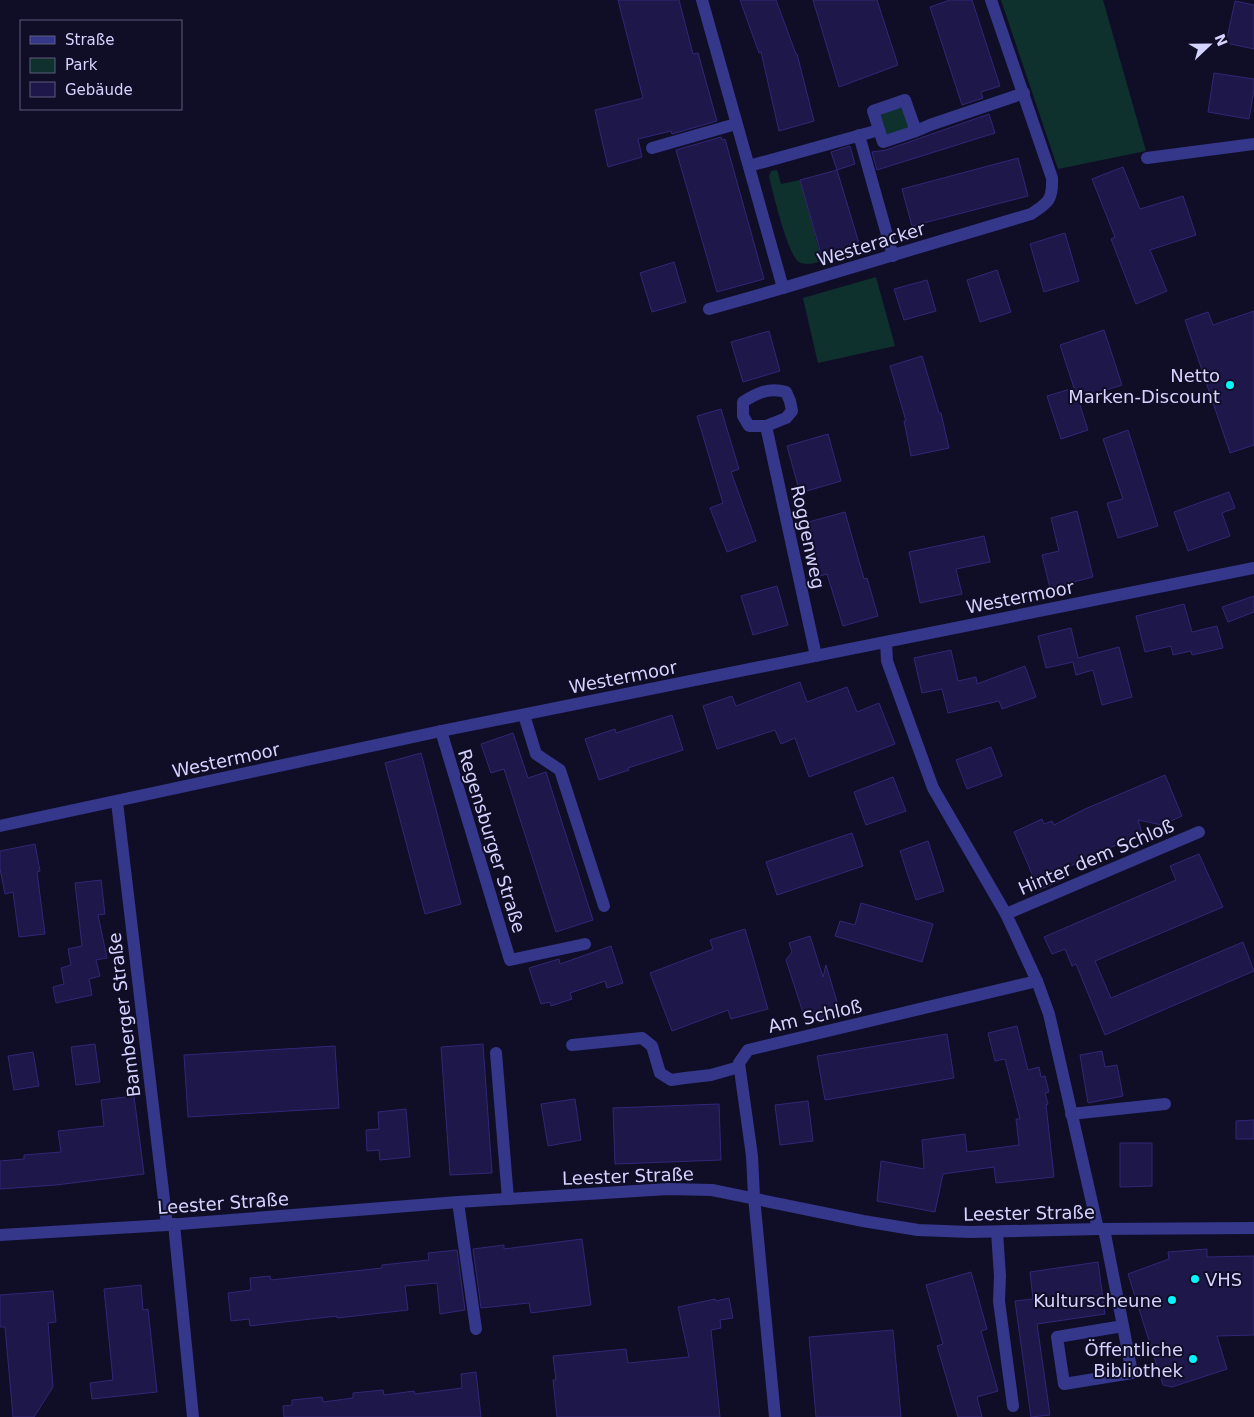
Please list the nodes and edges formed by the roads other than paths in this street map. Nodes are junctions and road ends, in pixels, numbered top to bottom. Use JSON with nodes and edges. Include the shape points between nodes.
{"nodes":[{"id":1,"x":702,"y":0,"type":"edge"},
{"id":2,"x":991,"y":0,"type":"edge"},
{"id":3,"x":1024,"y":93,"type":"junction"},
{"id":4,"x":736,"y":124,"type":"junction"},
{"id":5,"x":879,"y":130,"type":"junction"},
{"id":6,"x":916,"y":131,"type":"junction"},
{"id":7,"x":859,"y":135,"type":"junction"},
{"id":8,"x":1254,"y":144,"type":"edge"},
{"id":9,"x":652,"y":148,"type":"dead end"},
{"id":10,"x":1147,"y":158,"type":"dead end"},
{"id":11,"x":749,"y":166,"type":"junction"},
{"id":12,"x":893,"y":256,"type":"junction"},
{"id":13,"x":784,"y":288,"type":"junction"},
{"id":14,"x":709,"y":309,"type":"dead end"},
{"id":15,"x":766,"y":426,"type":"dead end"},
{"id":16,"x":1254,"y":568,"type":"edge"},
{"id":17,"x":886,"y":642,"type":"junction"},
{"id":18,"x":816,"y":656,"type":"junction"},
{"id":19,"x":524,"y":715,"type":"junction"},
{"id":20,"x":441,"y":731,"type":"junction"},
{"id":21,"x":117,"y":802,"type":"junction"},
{"id":22,"x":0,"y":826,"type":"edge"},
{"id":23,"x":1199,"y":832,"type":"dead end"},
{"id":24,"x":604,"y":906,"type":"dead end"},
{"id":25,"x":1006,"y":914,"type":"junction"},
{"id":26,"x":585,"y":944,"type":"dead end"},
{"id":27,"x":1037,"y":981,"type":"junction"},
{"id":28,"x":572,"y":1045,"type":"dead end"},
{"id":29,"x":496,"y":1053,"type":"dead end"},
{"id":30,"x":739,"y":1067,"type":"junction"},
{"id":31,"x":1165,"y":1104,"type":"dead end"},
{"id":32,"x":1071,"y":1114,"type":"junction"},
{"id":33,"x":754,"y":1198,"type":"junction"},
{"id":34,"x":508,"y":1199,"type":"junction"},
{"id":35,"x":458,"y":1202,"type":"junction"},
{"id":36,"x":170,"y":1224,"type":"junction"},
{"id":37,"x":1254,"y":1228,"type":"edge"},
{"id":38,"x":1101,"y":1229,"type":"junction"},
{"id":39,"x":997,"y":1232,"type":"junction"},
{"id":40,"x":0,"y":1235,"type":"edge"},
{"id":41,"x":1123,"y":1326,"type":"junction"},
{"id":42,"x":476,"y":1329,"type":"dead end"},
{"id":43,"x":1013,"y":1406,"type":"dead end"},
{"id":44,"x":193,"y":1417,"type":"edge"},
{"id":45,"x":775,"y":1417,"type":"edge"}],
"edges":[{"from":1,"to":4,"type":"street"},
{"from":2,"to":3,"type":"street","name":"Westeracker"},
{"from":3,"to":6,"type":"street"},
{"from":3,"to":12,"type":"street","name":"Westeracker","via":[[1052,178],[1053,191],[1048,203],[1031,214]]},
{"from":4,"to":9,"type":"street"},
{"from":4,"to":11,"type":"street"},
{"from":5,"to":6,"type":"street","via":[[883,142]]},
{"from":5,"to":6,"type":"street","via":[[874,111],[905,100]]},
{"from":5,"to":7,"type":"street"},
{"from":7,"to":11,"type":"street"},
{"from":7,"to":12,"type":"street"},
{"from":8,"to":10,"type":"street"},
{"from":11,"to":13,"type":"street"},
{"from":12,"to":13,"type":"street","name":"Westeracker"},
{"from":13,"to":14,"type":"street","name":"Westeracker"},
{"from":15,"to":18,"type":"street","name":"Roggenweg"},
{"from":16,"to":17,"type":"street","name":"Westermoor"},
{"from":17,"to":18,"type":"street","name":"Westermoor"},
{"from":17,"to":25,"type":"street","via":[[887,661],[933,788]]},
{"from":18,"to":19,"type":"street","name":"Westermoor"},
{"from":19,"to":20,"type":"street","name":"Westermoor"},
{"from":19,"to":24,"type":"street","via":[[536,754],[560,770]]},
{"from":20,"to":21,"type":"street","name":"Westermoor"},
{"from":20,"to":26,"type":"street","name":"Regensburger Straße","via":[[510,960]]},
{"from":21,"to":22,"type":"street","name":"Westermoor"},
{"from":21,"to":36,"type":"street","name":"Bamberger Straße"},
{"from":23,"to":25,"type":"street","name":"Hinter dem Schloß"},
{"from":25,"to":27,"type":"street"},
{"from":27,"to":30,"type":"street","name":"Am Schloß","via":[[748,1050]]},
{"from":27,"to":32,"type":"street"},
{"from":28,"to":30,"type":"street","via":[[642,1038],[652,1046],[660,1073],[671,1080],[712,1075]]},
{"from":29,"to":34,"type":"street"},
{"from":30,"to":33,"type":"street","via":[[752,1156]]},
{"from":31,"to":32,"type":"street"},
{"from":32,"to":38,"type":"street"},
{"from":33,"to":34,"type":"street","name":"Leester Straße","via":[[712,1190],[668,1189]]},
{"from":33,"to":39,"type":"street","name":"Leester Straße","via":[[918,1230]]},
{"from":33,"to":45,"type":"street"},
{"from":34,"to":35,"type":"street","name":"Leester Straße"},
{"from":35,"to":36,"type":"street","name":"Leester Straße"},
{"from":35,"to":42,"type":"street"},
{"from":36,"to":40,"type":"street","name":"Leester Straße"},
{"from":36,"to":44,"type":"street","name":"Bamberger Straße"},
{"from":37,"to":38,"type":"street","name":"Leester Straße"},
{"from":38,"to":39,"type":"street","name":"Leester Straße"},
{"from":38,"to":41,"type":"street"},
{"from":39,"to":43,"type":"street","via":[[999,1301]]},
{"from":41,"to":41,"type":"street","via":[[1057,1336],[1064,1384],[1132,1373]]}]}
